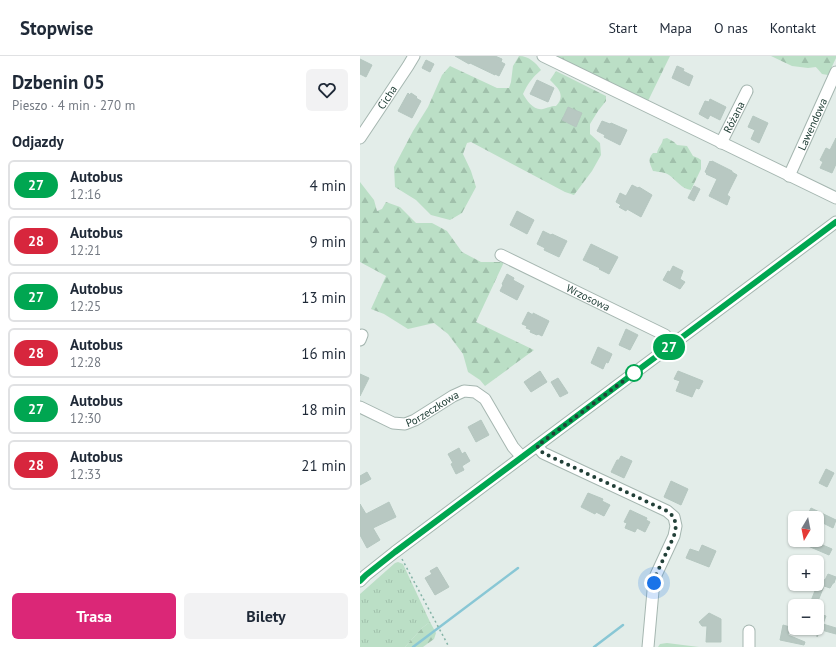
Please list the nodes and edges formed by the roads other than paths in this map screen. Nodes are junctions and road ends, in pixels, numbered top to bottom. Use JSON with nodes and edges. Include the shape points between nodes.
{"nodes":[{"id":1,"x":414,"y":56,"type":"edge"},
{"id":2,"x":543,"y":56,"type":"edge"},
{"id":3,"x":836,"y":72,"type":"edge"},
{"id":4,"x":747,"y":91,"type":"dead end"},
{"id":5,"x":360,"y":138,"type":"edge"},
{"id":6,"x":721,"y":143,"type":"junction"},
{"id":7,"x":789,"y":176,"type":"junction"},
{"id":8,"x":836,"y":198,"type":"edge"},
{"id":9,"x":836,"y":222,"type":"edge"},
{"id":10,"x":501,"y":255,"type":"dead end"},
{"id":11,"x":673,"y":344,"type":"junction"},
{"id":12,"x":360,"y":407,"type":"edge"},
{"id":13,"x":537,"y":446,"type":"junction"},
{"id":14,"x":522,"y":457,"type":"junction"},
{"id":15,"x":362,"y":575,"type":"edge"},
{"id":16,"x":749,"y":631,"type":"dead end"},
{"id":17,"x":648,"y":647,"type":"edge"},
{"id":18,"x":749,"y":647,"type":"edge"}],
"edges":[{"from":1,"to":5,"type":"street","name":"Cicha"},
{"from":2,"to":6,"type":"street"},
{"from":3,"to":7,"type":"street","name":"Lawendowa"},
{"from":4,"to":6,"type":"street","name":"Różana"},
{"from":6,"to":7,"type":"street"},
{"from":7,"to":8,"type":"street"},
{"from":9,"to":11,"type":"street"},
{"from":10,"to":11,"type":"street","name":"Wrzosowa","via":[[665,335]]},
{"from":11,"to":13,"type":"street"},
{"from":12,"to":14,"type":"street","name":"Porzeczkowa","via":[[393,423],[405,424],[453,396],[464,391],[475,392],[485,399],[513,447]]},
{"from":13,"to":14,"type":"street"},
{"from":13,"to":17,"type":"street","via":[[543,453],[667,511],[674,517],[674,536],[656,575],[652,591]]},
{"from":14,"to":15,"type":"street"},
{"from":16,"to":18,"type":"street"}]}
